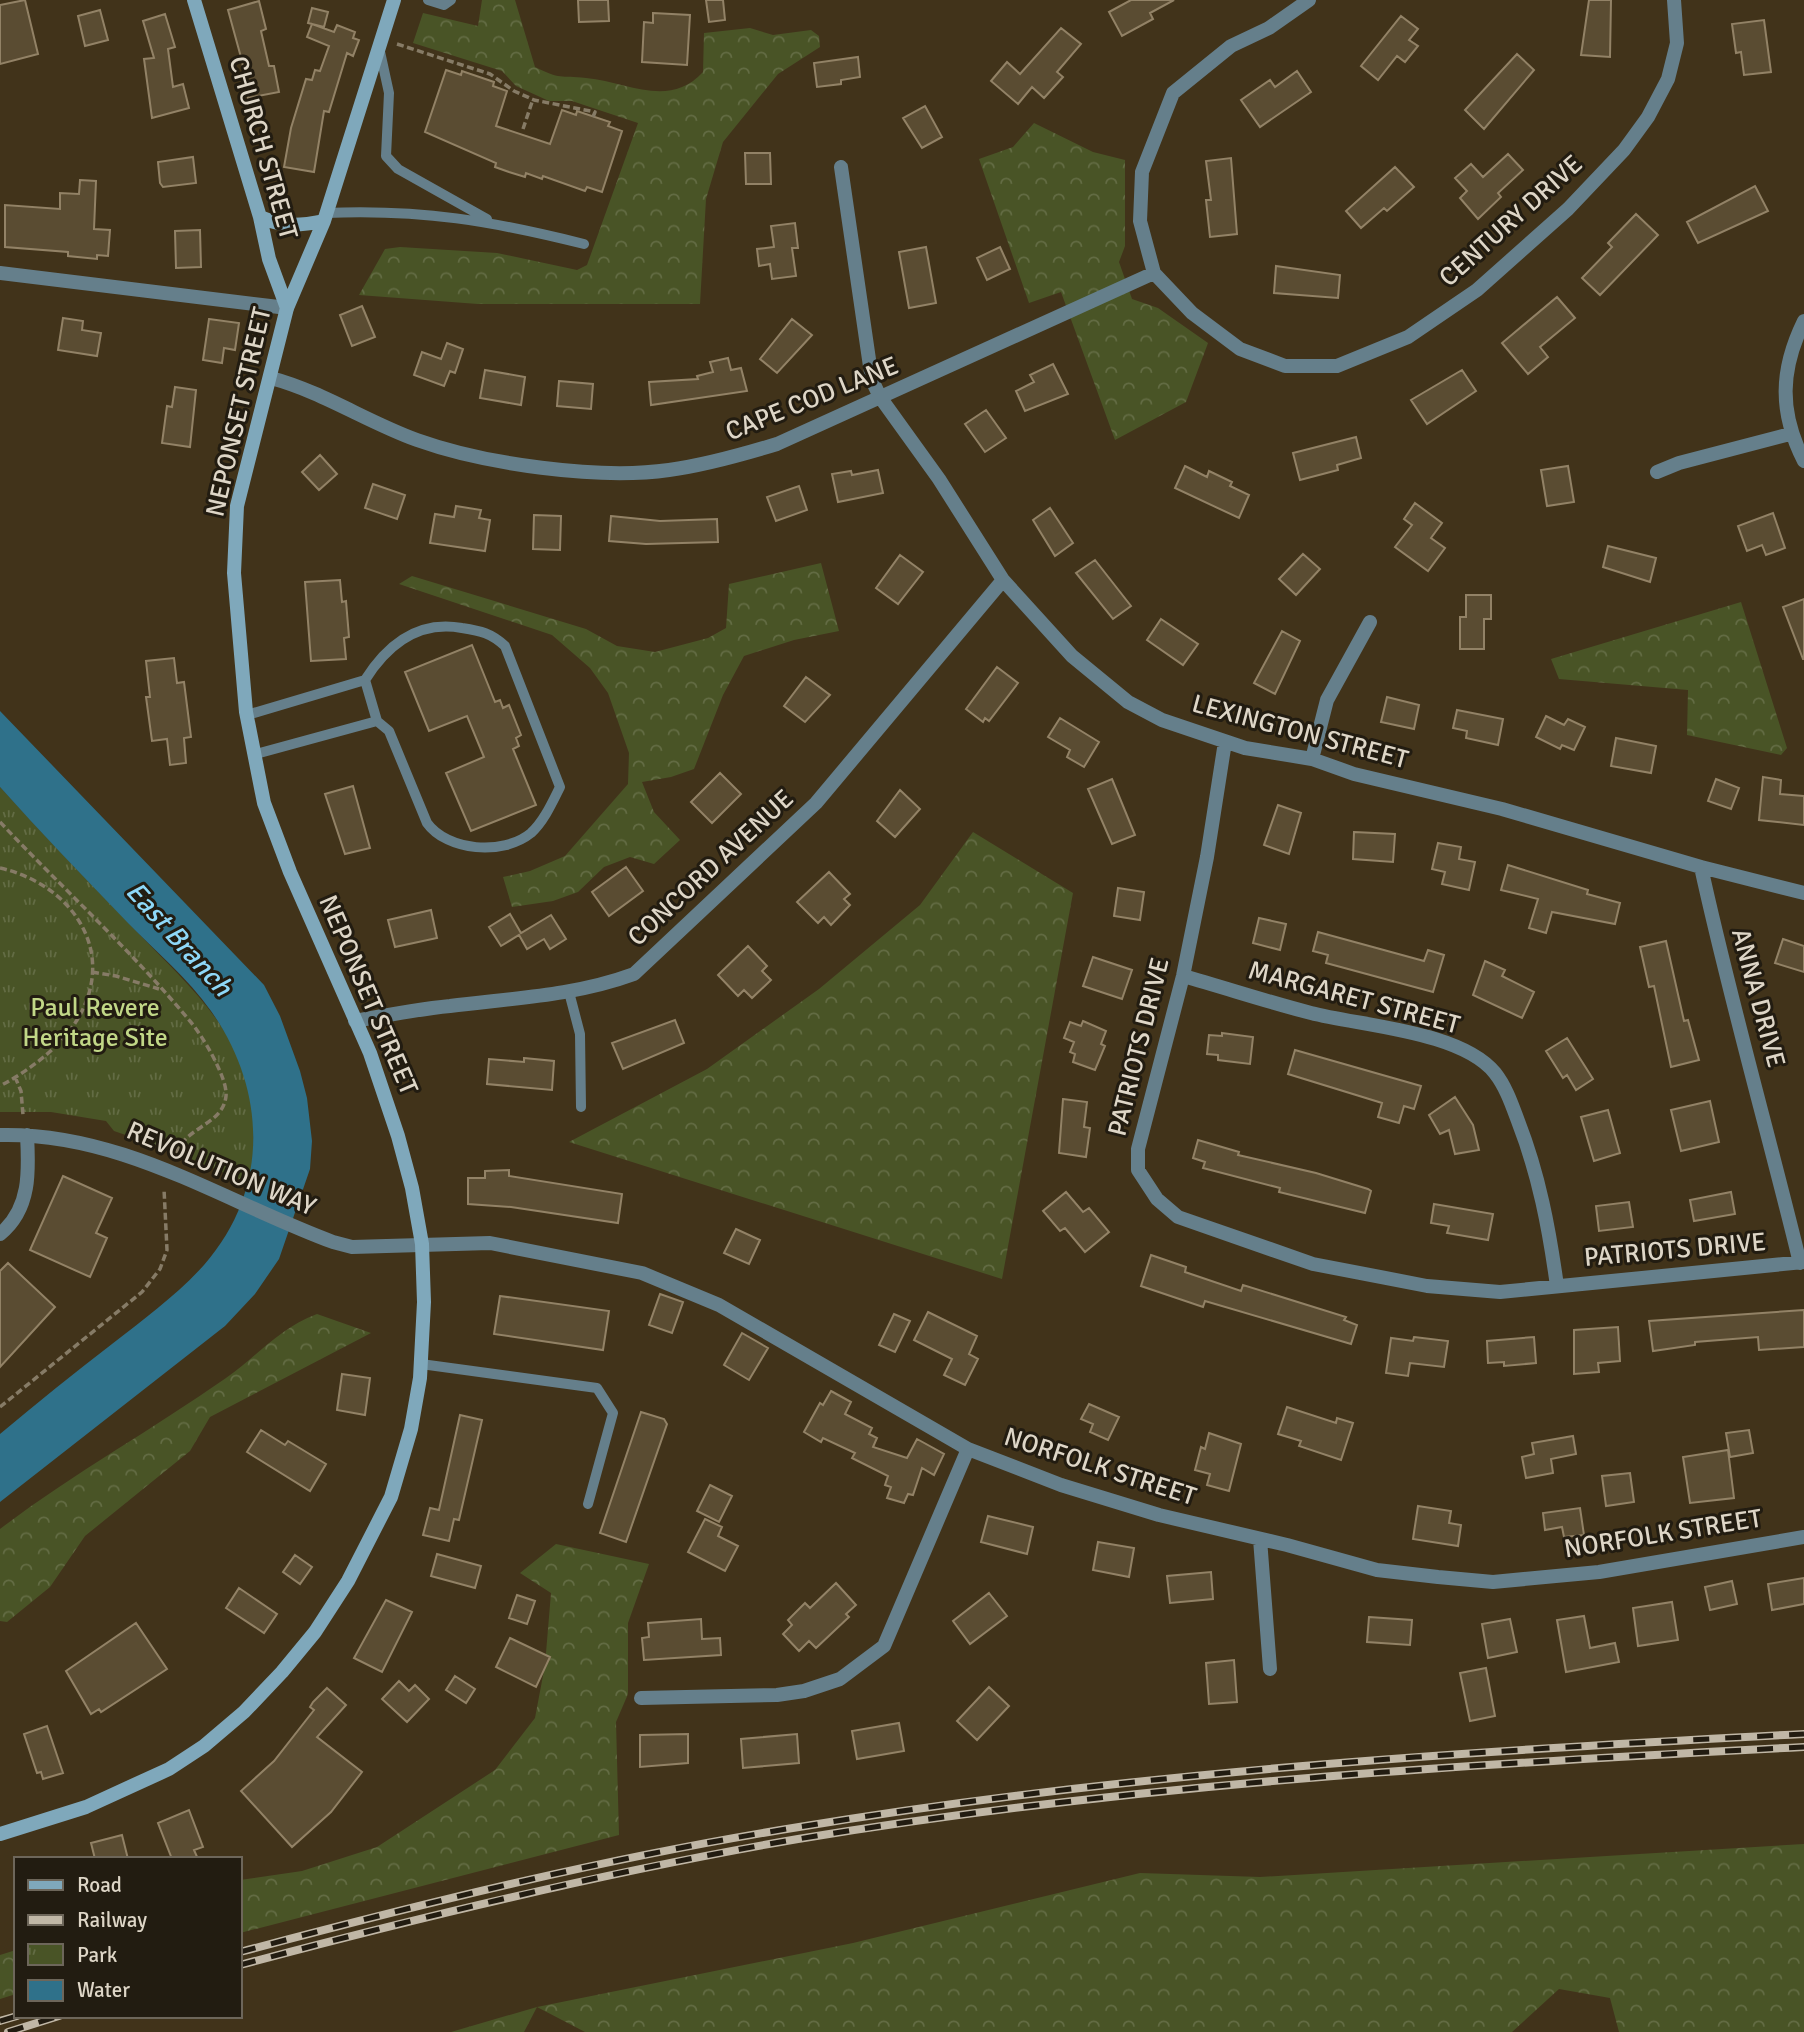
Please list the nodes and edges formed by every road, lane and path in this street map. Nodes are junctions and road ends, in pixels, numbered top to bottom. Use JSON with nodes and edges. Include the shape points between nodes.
{"nodes":[{"id":1,"x":194,"y":0,"type":"edge"},
{"id":2,"x":394,"y":0,"type":"edge"},
{"id":3,"x":428,"y":0,"type":"edge"},
{"id":4,"x":451,"y":0,"type":"edge"},
{"id":5,"x":1308,"y":0,"type":"edge"},
{"id":6,"x":1674,"y":0,"type":"edge"},
{"id":7,"x":396,"y":44,"type":"dead end"},
{"id":8,"x":379,"y":47,"type":"junction"},
{"id":9,"x":533,"y":99,"type":"junction"},
{"id":10,"x":593,"y":117,"type":"dead end"},
{"id":11,"x":523,"y":129,"type":"dead end"},
{"id":12,"x":841,"y":167,"type":"dead end"},
{"id":13,"x":260,"y":217,"type":"junction"},
{"id":14,"x":325,"y":217,"type":"junction"},
{"id":15,"x":493,"y":222,"type":"junction"},
{"id":16,"x":584,"y":244,"type":"dead end"},
{"id":17,"x":0,"y":273,"type":"edge"},
{"id":18,"x":1154,"y":273,"type":"junction"},
{"id":19,"x":287,"y":308,"type":"junction"},
{"id":20,"x":1804,"y":321,"type":"edge"},
{"id":21,"x":271,"y":378,"type":"junction"},
{"id":22,"x":880,"y":397,"type":"junction"},
{"id":23,"x":1790,"y":434,"type":"junction"},
{"id":24,"x":1804,"y":461,"type":"edge"},
{"id":25,"x":1657,"y":472,"type":"dead end"},
{"id":26,"x":1003,"y":580,"type":"junction"},
{"id":27,"x":1370,"y":622,"type":"dead end"},
{"id":28,"x":365,"y":680,"type":"junction"},
{"id":29,"x":247,"y":715,"type":"junction"},
{"id":30,"x":377,"y":721,"type":"junction"},
{"id":31,"x":1224,"y":742,"type":"junction"},
{"id":32,"x":256,"y":754,"type":"junction"},
{"id":33,"x":1312,"y":760,"type":"junction"},
{"id":34,"x":0,"y":822,"type":"edge"},
{"id":35,"x":1701,"y":867,"type":"junction"},
{"id":36,"x":0,"y":868,"type":"edge"},
{"id":37,"x":1804,"y":893,"type":"edge"},
{"id":38,"x":92,"y":972,"type":"junction"},
{"id":39,"x":1183,"y":976,"type":"junction"},
{"id":40,"x":161,"y":989,"type":"junction"},
{"id":41,"x":569,"y":992,"type":"junction"},
{"id":42,"x":355,"y":1021,"type":"junction"},
{"id":43,"x":15,"y":1077,"type":"junction"},
{"id":44,"x":0,"y":1086,"type":"edge"},
{"id":45,"x":581,"y":1107,"type":"dead end"},
{"id":46,"x":23,"y":1115,"type":"dead end"},
{"id":47,"x":0,"y":1135,"type":"edge"},
{"id":48,"x":27,"y":1135,"type":"junction"},
{"id":49,"x":175,"y":1156,"type":"dead end"},
{"id":50,"x":165,"y":1184,"type":"dead end"},
{"id":51,"x":0,"y":1234,"type":"edge"},
{"id":52,"x":422,"y":1244,"type":"junction"},
{"id":53,"x":1802,"y":1263,"type":"edge"},
{"id":54,"x":1556,"y":1286,"type":"junction"},
{"id":55,"x":421,"y":1364,"type":"junction"},
{"id":56,"x":0,"y":1407,"type":"edge"},
{"id":57,"x":968,"y":1449,"type":"junction"},
{"id":58,"x":588,"y":1504,"type":"dead end"},
{"id":59,"x":1804,"y":1537,"type":"edge"},
{"id":60,"x":1260,"y":1539,"type":"junction"},
{"id":61,"x":1270,"y":1669,"type":"dead end"},
{"id":62,"x":641,"y":1698,"type":"dead end"},
{"id":63,"x":0,"y":1834,"type":"edge"}],
"edges":[{"from":1,"to":13,"type":"main road","name":"CHURCH STREET"},
{"from":2,"to":8,"type":"main road","name":"NEPONSET STREET"},
{"from":3,"to":4,"type":"lane","via":[[444,5]]},
{"from":5,"to":18,"type":"street","name":"CENTURY DRIVE","via":[[1269,28],[1231,46],[1172,93],[1142,172],[1140,221]]},
{"from":6,"to":18,"type":"street","name":"CENTURY DRIVE","via":[[1677,43],[1668,79],[1624,150],[1477,290],[1408,337],[1337,366],[1285,366],[1240,349],[1192,313]]},
{"from":7,"to":9,"type":"path","via":[[490,74]]},
{"from":8,"to":14,"type":"main road","name":"NEPONSET STREET"},
{"from":8,"to":15,"type":"lane","via":[[389,93],[386,156],[397,169]]},
{"from":9,"to":10,"type":"path","via":[[581,107],[595,112]]},
{"from":9,"to":11,"type":"path"},
{"from":12,"to":22,"type":"street","name":"LEXINGTON STREET","via":[[872,380]]},
{"from":13,"to":14,"type":"main road","via":[[280,226]]},
{"from":13,"to":19,"type":"main road","name":"CHURCH STREET"},
{"from":14,"to":15,"type":"lane","via":[[425,213]]},
{"from":14,"to":19,"type":"main road","name":"NEPONSET STREET"},
{"from":15,"to":16,"type":"lane"},
{"from":17,"to":19,"type":"street"},
{"from":18,"to":22,"type":"street","name":"CAPE COD LANE"},
{"from":19,"to":21,"type":"main road","name":"NEPONSET STREET"},
{"from":20,"to":23,"type":"street","via":[[1789,352],[1785,390]]},
{"from":21,"to":22,"type":"street","name":"CAPE COD LANE","via":[[310,389],[416,440],[501,463],[611,472],[666,471],[724,461],[777,444]]},
{"from":21,"to":29,"type":"main road","name":"NEPONSET STREET","via":[[237,506],[234,573]]},
{"from":22,"to":26,"type":"street","name":"LEXINGTON STREET"},
{"from":23,"to":24,"type":"street"},
{"from":23,"to":25,"type":"street"},
{"from":26,"to":31,"type":"street","name":"LEXINGTON STREET","via":[[1072,656],[1128,702],[1162,720]]},
{"from":26,"to":41,"type":"street","name":"CONCORD AVENUE","via":[[817,803],[670,943],[634,974]]},
{"from":27,"to":33,"type":"street","via":[[1327,700]]},
{"from":28,"to":29,"type":"lane"},
{"from":28,"to":30,"type":"lane"},
{"from":28,"to":30,"type":"lane","via":[[407,635],[430,626],[492,633],[505,646],[560,787],[529,834],[509,844],[465,847],[436,835],[427,823],[388,731]]},
{"from":29,"to":32,"type":"main road","name":"NEPONSET STREET"},
{"from":30,"to":32,"type":"lane"},
{"from":31,"to":33,"type":"street","name":"LEXINGTON STREET"},
{"from":31,"to":39,"type":"street","name":"PATRIOTS DRIVE"},
{"from":32,"to":42,"type":"main road","name":"NEPONSET STREET","via":[[264,803]]},
{"from":33,"to":35,"type":"street","name":"LEXINGTON STREET"},
{"from":34,"to":40,"type":"path"},
{"from":35,"to":37,"type":"street","name":"LEXINGTON STREET"},
{"from":35,"to":53,"type":"street","name":"ANNA DRIVE"},
{"from":36,"to":38,"type":"path","via":[[35,878],[66,903],[84,930]]},
{"from":38,"to":40,"type":"path"},
{"from":38,"to":43,"type":"path","via":[[85,1004],[69,1031]]},
{"from":39,"to":54,"type":"street","name":"MARGARET STREET","via":[[1313,1014],[1439,1041],[1494,1071],[1535,1165]]},
{"from":39,"to":54,"type":"street","name":"PATRIOTS DRIVE","via":[[1138,1149],[1138,1170],[1157,1199],[1178,1217],[1313,1264],[1427,1286],[1500,1292]]},
{"from":40,"to":49,"type":"path","via":[[198,1032],[226,1092],[219,1114],[186,1136]]},
{"from":41,"to":42,"type":"street","name":"CONCORD AVENUE"},
{"from":41,"to":45,"type":"lane","via":[[580,1034]]},
{"from":42,"to":52,"type":"main road","name":"NEPONSET STREET","via":[[398,1136]]},
{"from":43,"to":44,"type":"path"},
{"from":43,"to":46,"type":"path"},
{"from":47,"to":48,"type":"street","name":"REVOLUTION WAY"},
{"from":48,"to":51,"type":"street","via":[[29,1173],[22,1207]]},
{"from":48,"to":52,"type":"street","name":"REVOLUTION WAY","via":[[92,1143],[125,1153],[352,1247]]},
{"from":50,"to":56,"type":"path","via":[[167,1250],[160,1269],[142,1292]]},
{"from":52,"to":55,"type":"main road","name":"NEPONSET STREET"},
{"from":52,"to":57,"type":"street","name":"NORFOLK STREET","via":[[490,1243],[642,1273],[730,1310]]},
{"from":53,"to":54,"type":"street","name":"PATRIOTS DRIVE"},
{"from":55,"to":58,"type":"lane","via":[[597,1388],[613,1413]]},
{"from":55,"to":63,"type":"main road","name":"NEPONSET STREET","via":[[411,1429],[391,1497],[348,1580],[282,1672],[205,1746],[169,1769],[86,1807]]},
{"from":57,"to":60,"type":"street","name":"NORFOLK STREET","via":[[1073,1489]]},
{"from":57,"to":62,"type":"street","via":[[884,1646],[840,1679],[804,1690],[777,1695]]},
{"from":59,"to":60,"type":"street","name":"NORFOLK STREET","via":[[1599,1572],[1493,1582],[1377,1570]]},
{"from":60,"to":61,"type":"street"}]}
